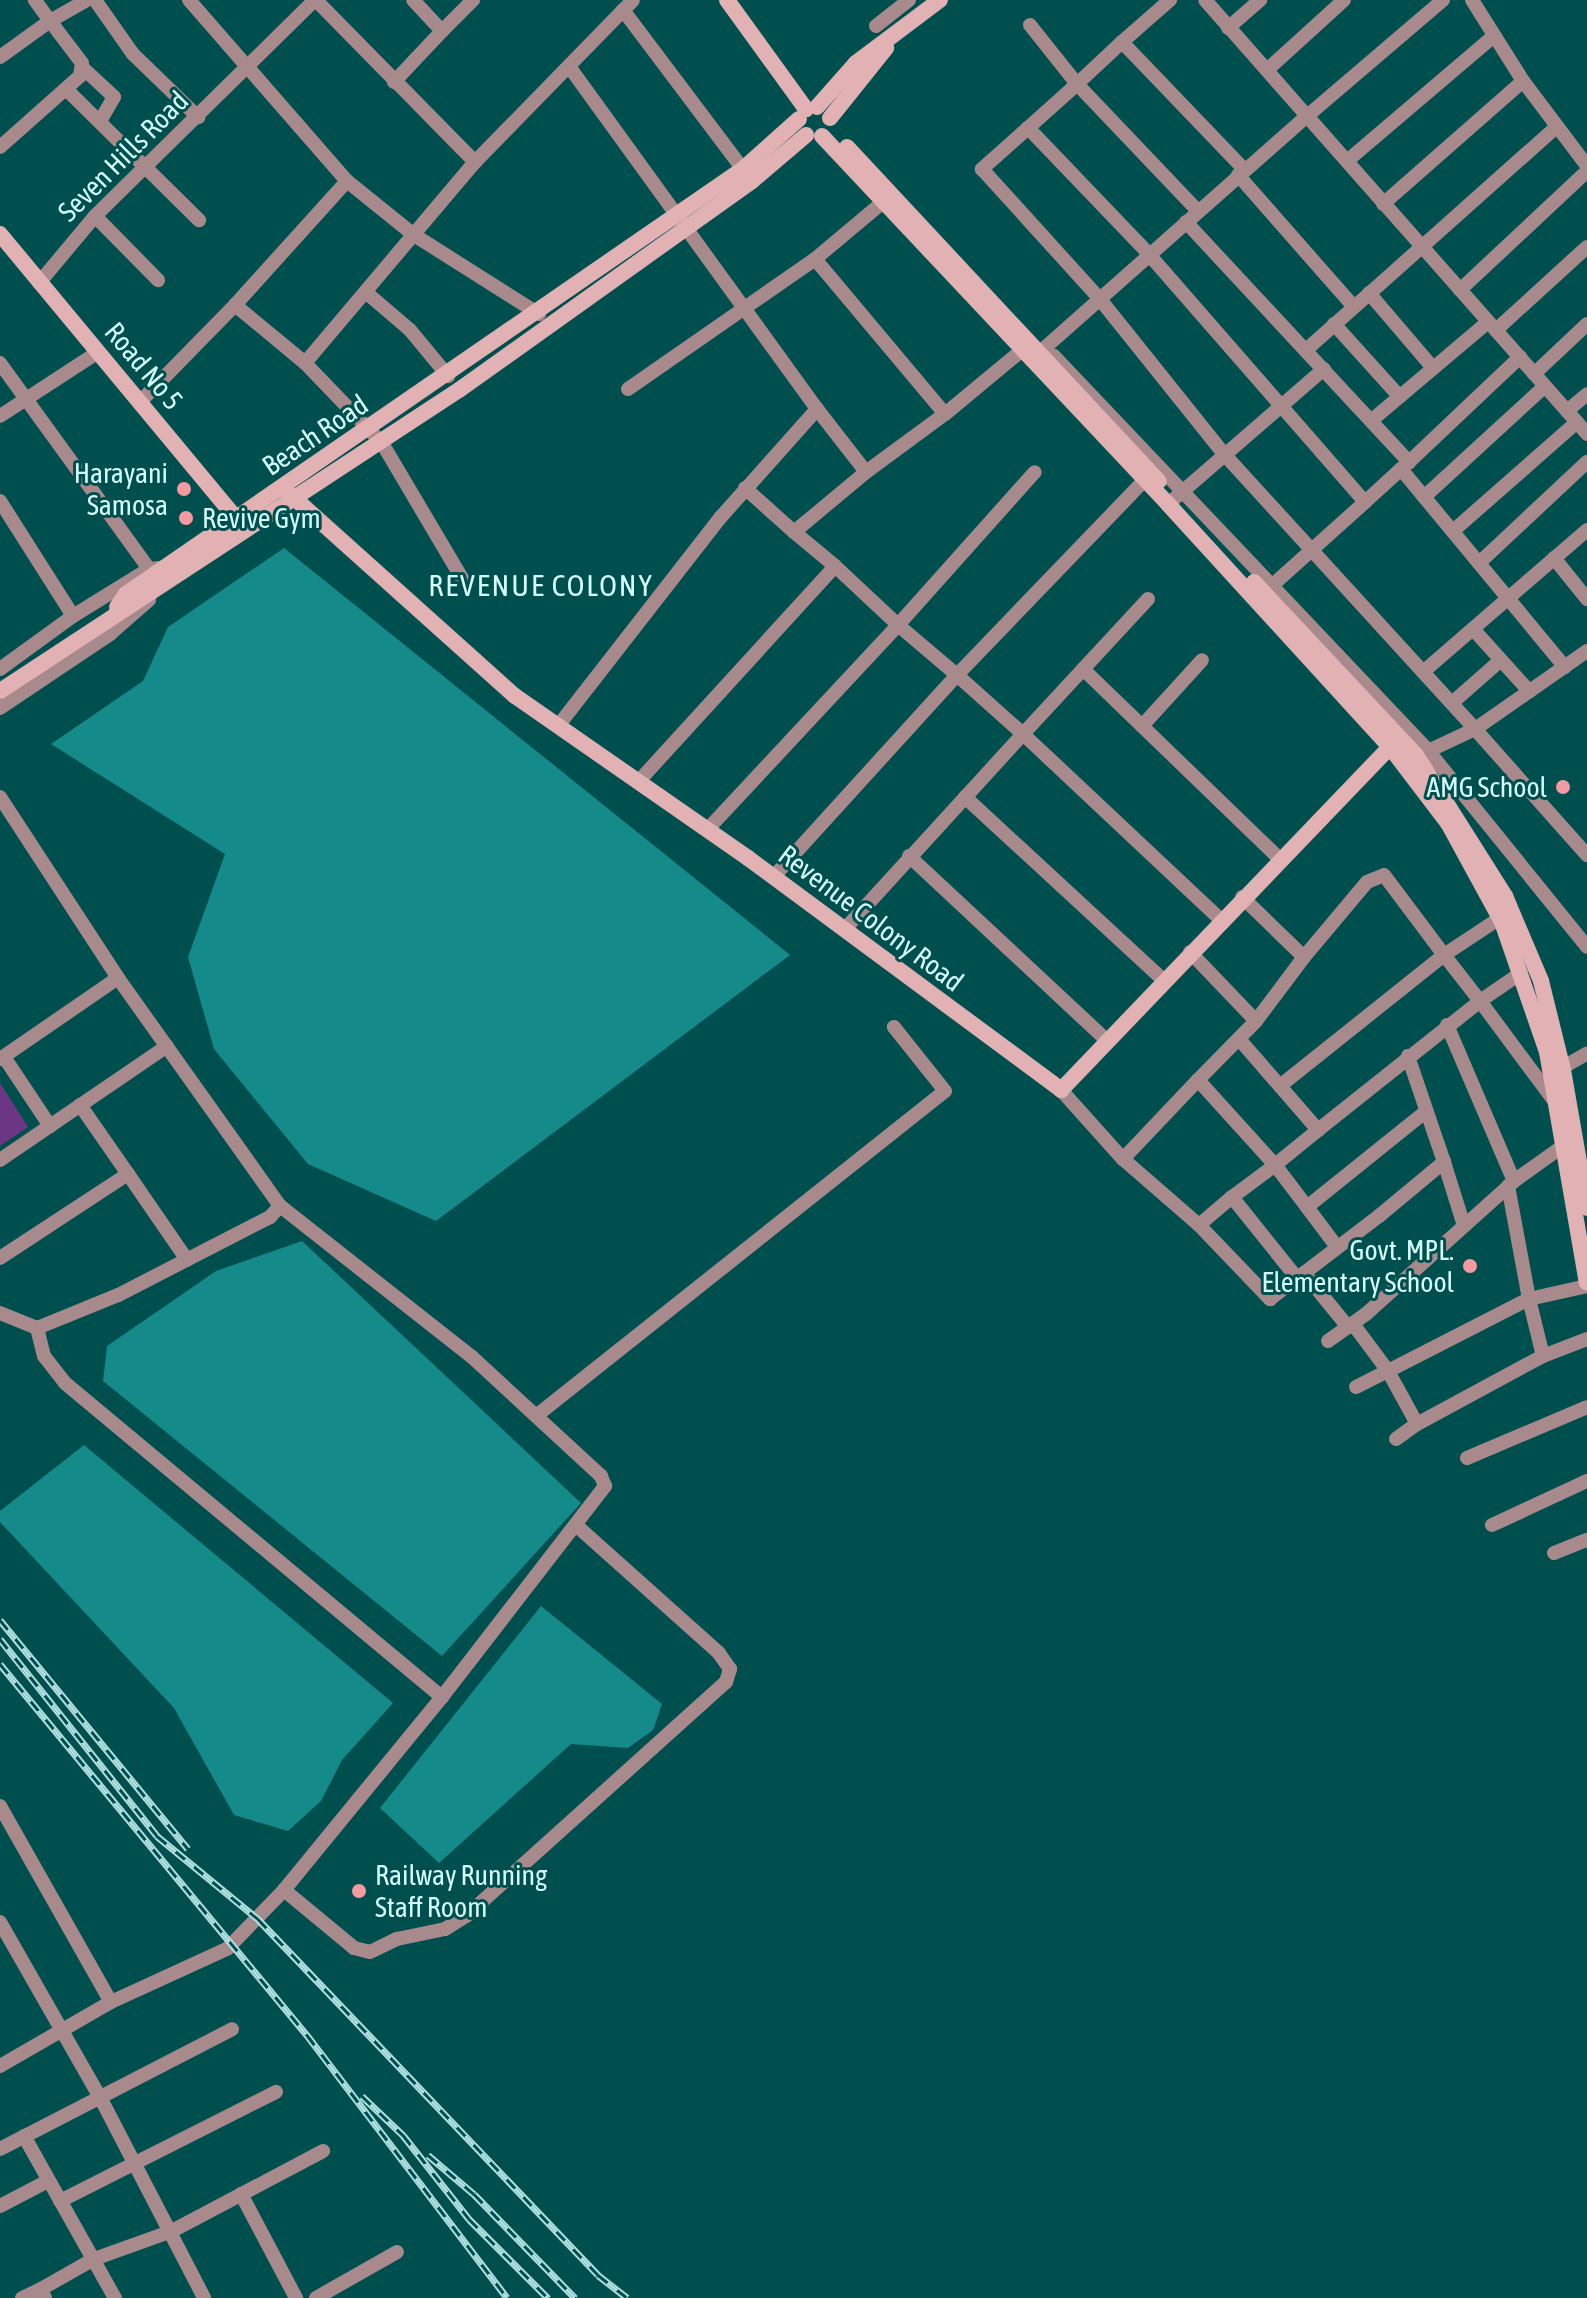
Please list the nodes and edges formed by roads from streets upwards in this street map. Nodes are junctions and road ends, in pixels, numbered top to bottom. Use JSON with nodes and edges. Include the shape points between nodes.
{"nodes":[{"id":1,"x":35,"y":0,"type":"edge"},
{"id":2,"x":87,"y":0,"type":"edge"},
{"id":3,"x":95,"y":0,"type":"edge"},
{"id":4,"x":189,"y":0,"type":"edge"},
{"id":5,"x":315,"y":0,"type":"edge"},
{"id":6,"x":413,"y":0,"type":"edge"},
{"id":7,"x":473,"y":0,"type":"edge"},
{"id":8,"x":727,"y":0,"type":"edge"},
{"id":9,"x":909,"y":0,"type":"edge"},
{"id":10,"x":940,"y":0,"type":"edge"},
{"id":11,"x":1170,"y":0,"type":"edge"},
{"id":12,"x":1205,"y":0,"type":"edge"},
{"id":13,"x":1260,"y":0,"type":"edge"},
{"id":14,"x":1344,"y":0,"type":"edge"},
{"id":15,"x":1443,"y":0,"type":"edge"},
{"id":16,"x":1472,"y":0,"type":"edge"},
{"id":17,"x":628,"y":5,"type":"edge"},
{"id":18,"x":50,"y":21,"type":"junction"},
{"id":19,"x":1030,"y":25,"type":"dead end"},
{"id":20,"x":876,"y":26,"type":"dead end"},
{"id":21,"x":1228,"y":28,"type":"junction"},
{"id":22,"x":442,"y":31,"type":"junction"},
{"id":23,"x":1494,"y":36,"type":"junction"},
{"id":24,"x":1122,"y":42,"type":"junction"},
{"id":25,"x":1,"y":53,"type":"edge"},
{"id":26,"x":569,"y":67,"type":"junction"},
{"id":27,"x":84,"y":69,"type":"junction"},
{"id":28,"x":249,"y":70,"type":"junction"},
{"id":29,"x":1267,"y":70,"type":"junction"},
{"id":30,"x":1523,"y":81,"type":"junction"},
{"id":31,"x":394,"y":82,"type":"junction"},
{"id":32,"x":1077,"y":84,"type":"junction"},
{"id":33,"x":66,"y":89,"type":"junction"},
{"id":34,"x":1307,"y":116,"type":"junction"},
{"id":35,"x":198,"y":117,"type":"junction"},
{"id":36,"x":100,"y":121,"type":"junction"},
{"id":37,"x":816,"y":122,"type":"junction"},
{"id":38,"x":1556,"y":127,"type":"junction"},
{"id":39,"x":1028,"y":128,"type":"junction"},
{"id":40,"x":0,"y":147,"type":"edge"},
{"id":41,"x":1582,"y":151,"type":"edge"},
{"id":42,"x":1347,"y":161,"type":"junction"},
{"id":43,"x":475,"y":162,"type":"junction"},
{"id":44,"x":146,"y":168,"type":"junction"},
{"id":45,"x":743,"y":169,"type":"junction"},
{"id":46,"x":1587,"y":169,"type":"edge"},
{"id":47,"x":1241,"y":172,"type":"junction"},
{"id":48,"x":347,"y":181,"type":"junction"},
{"id":49,"x":883,"y":202,"type":"junction"},
{"id":50,"x":1383,"y":204,"type":"junction"},
{"id":51,"x":1198,"y":211,"type":"junction"},
{"id":52,"x":95,"y":216,"type":"junction"},
{"id":53,"x":199,"y":220,"type":"dead end"},
{"id":54,"x":684,"y":220,"type":"junction"},
{"id":55,"x":1186,"y":222,"type":"junction"},
{"id":56,"x":0,"y":234,"type":"edge"},
{"id":57,"x":414,"y":235,"type":"junction"},
{"id":58,"x":1422,"y":246,"type":"junction"},
{"id":59,"x":1587,"y":247,"type":"edge"},
{"id":60,"x":1149,"y":254,"type":"junction"},
{"id":61,"x":815,"y":259,"type":"junction"},
{"id":62,"x":158,"y":280,"type":"dead end"},
{"id":63,"x":39,"y":283,"type":"junction"},
{"id":64,"x":1460,"y":290,"type":"junction"},
{"id":65,"x":1369,"y":293,"type":"junction"},
{"id":66,"x":368,"y":294,"type":"junction"},
{"id":67,"x":1099,"y":298,"type":"junction"},
{"id":68,"x":235,"y":305,"type":"junction"},
{"id":69,"x":1353,"y":306,"type":"junction"},
{"id":70,"x":746,"y":308,"type":"junction"},
{"id":71,"x":539,"y":314,"type":"junction"},
{"id":72,"x":1334,"y":324,"type":"junction"},
{"id":73,"x":1587,"y":324,"type":"edge"},
{"id":74,"x":1492,"y":326,"type":"junction"},
{"id":75,"x":1306,"y":350,"type":"junction"},
{"id":76,"x":98,"y":352,"type":"junction"},
{"id":77,"x":1034,"y":356,"type":"junction"},
{"id":78,"x":1520,"y":357,"type":"junction"},
{"id":79,"x":0,"y":363,"type":"edge"},
{"id":80,"x":305,"y":363,"type":"junction"},
{"id":81,"x":1433,"y":368,"type":"junction"},
{"id":82,"x":1324,"y":369,"type":"junction"},
{"id":83,"x":1534,"y":374,"type":"junction"},
{"id":84,"x":448,"y":376,"type":"junction"},
{"id":85,"x":1545,"y":386,"type":"junction"},
{"id":86,"x":628,"y":389,"type":"dead end"},
{"id":87,"x":1587,"y":394,"type":"edge"},
{"id":88,"x":1400,"y":397,"type":"junction"},
{"id":89,"x":27,"y":398,"type":"junction"},
{"id":90,"x":140,"y":402,"type":"junction"},
{"id":91,"x":1278,"y":406,"type":"junction"},
{"id":92,"x":817,"y":409,"type":"junction"},
{"id":93,"x":945,"y":414,"type":"junction"},
{"id":94,"x":0,"y":416,"type":"edge"},
{"id":95,"x":1372,"y":420,"type":"junction"},
{"id":96,"x":1577,"y":422,"type":"edge"},
{"id":97,"x":369,"y":429,"type":"junction"},
{"id":98,"x":382,"y":443,"type":"junction"},
{"id":99,"x":1224,"y":454,"type":"junction"},
{"id":100,"x":1587,"y":462,"type":"edge"},
{"id":101,"x":1405,"y":466,"type":"junction"},
{"id":102,"x":866,"y":472,"type":"junction"},
{"id":103,"x":1035,"y":472,"type":"dead end"},
{"id":104,"x":1144,"y":481,"type":"junction"},
{"id":105,"x":283,"y":488,"type":"junction"},
{"id":106,"x":745,"y":488,"type":"junction"},
{"id":107,"x":1179,"y":494,"type":"junction"},
{"id":108,"x":1424,"y":497,"type":"junction"},
{"id":109,"x":297,"y":500,"type":"junction"},
{"id":110,"x":0,"y":501,"type":"edge"},
{"id":111,"x":1365,"y":502,"type":"junction"},
{"id":112,"x":242,"y":526,"type":"junction"},
{"id":113,"x":1453,"y":531,"type":"junction"},
{"id":114,"x":794,"y":532,"type":"junction"},
{"id":115,"x":1586,"y":534,"type":"edge"},
{"id":116,"x":1314,"y":553,"type":"junction"},
{"id":117,"x":1554,"y":558,"type":"junction"},
{"id":118,"x":1479,"y":563,"type":"junction"},
{"id":119,"x":835,"y":566,"type":"junction"},
{"id":120,"x":167,"y":567,"type":"junction"},
{"id":121,"x":149,"y":569,"type":"junction"},
{"id":122,"x":463,"y":580,"type":"dead end"},
{"id":123,"x":162,"y":588,"type":"junction"},
{"id":124,"x":1263,"y":592,"type":"junction"},
{"id":125,"x":1508,"y":598,"type":"junction"},
{"id":126,"x":1148,"y":599,"type":"dead end"},
{"id":127,"x":1587,"y":599,"type":"edge"},
{"id":128,"x":114,"y":611,"type":"junction"},
{"id":129,"x":73,"y":616,"type":"junction"},
{"id":130,"x":898,"y":625,"type":"junction"},
{"id":131,"x":1473,"y":629,"type":"junction"},
{"id":132,"x":1587,"y":651,"type":"edge"},
{"id":133,"x":1202,"y":660,"type":"dead end"},
{"id":134,"x":1501,"y":660,"type":"junction"},
{"id":135,"x":3,"y":661,"type":"edge"},
{"id":136,"x":1565,"y":667,"type":"junction"},
{"id":137,"x":1083,"y":669,"type":"junction"},
{"id":138,"x":1423,"y":672,"type":"junction"},
{"id":139,"x":957,"y":675,"type":"junction"},
{"id":140,"x":0,"y":691,"type":"edge"},
{"id":141,"x":1529,"y":691,"type":"junction"},
{"id":142,"x":1452,"y":703,"type":"junction"},
{"id":143,"x":0,"y":708,"type":"edge"},
{"id":144,"x":558,"y":726,"type":"junction"},
{"id":145,"x":1142,"y":726,"type":"junction"},
{"id":146,"x":1475,"y":729,"type":"junction"},
{"id":147,"x":1023,"y":734,"type":"junction"},
{"id":148,"x":1390,"y":747,"type":"junction"},
{"id":149,"x":1415,"y":755,"type":"junction"},
{"id":150,"x":638,"y":782,"type":"junction"},
{"id":151,"x":0,"y":797,"type":"edge"},
{"id":152,"x":965,"y":797,"type":"junction"},
{"id":153,"x":707,"y":830,"type":"junction"},
{"id":154,"x":1587,"y":855,"type":"edge"},
{"id":155,"x":909,"y":856,"type":"junction"},
{"id":156,"x":1279,"y":858,"type":"junction"},
{"id":157,"x":773,"y":877,"type":"junction"},
{"id":158,"x":1242,"y":897,"type":"junction"},
{"id":159,"x":1500,"y":918,"type":"junction"},
{"id":160,"x":1220,"y":919,"type":"junction"},
{"id":161,"x":844,"y":930,"type":"junction"},
{"id":162,"x":1587,"y":947,"type":"edge"},
{"id":163,"x":1190,"y":952,"type":"junction"},
{"id":164,"x":1444,"y":955,"type":"junction"},
{"id":165,"x":1304,"y":957,"type":"junction"},
{"id":166,"x":1521,"y":973,"type":"junction"},
{"id":167,"x":118,"y":978,"type":"junction"},
{"id":168,"x":1163,"y":980,"type":"junction"},
{"id":169,"x":1480,"y":1001,"type":"junction"},
{"id":170,"x":1256,"y":1021,"type":"junction"},
{"id":171,"x":1447,"y":1025,"type":"junction"},
{"id":172,"x":894,"y":1027,"type":"dead end"},
{"id":173,"x":1239,"y":1039,"type":"junction"},
{"id":174,"x":1106,"y":1040,"type":"junction"},
{"id":175,"x":167,"y":1046,"type":"junction"},
{"id":176,"x":1587,"y":1053,"type":"edge"},
{"id":177,"x":1408,"y":1056,"type":"junction"},
{"id":178,"x":2,"y":1058,"type":"edge"},
{"id":179,"x":1557,"y":1072,"type":"junction"},
{"id":180,"x":1198,"y":1080,"type":"junction"},
{"id":181,"x":1280,"y":1086,"type":"junction"},
{"id":182,"x":1061,"y":1090,"type":"junction"},
{"id":183,"x":1555,"y":1102,"type":"junction"},
{"id":184,"x":80,"y":1105,"type":"junction"},
{"id":185,"x":1425,"y":1112,"type":"junction"},
{"id":186,"x":50,"y":1126,"type":"junction"},
{"id":187,"x":1318,"y":1130,"type":"junction"},
{"id":188,"x":1576,"y":1149,"type":"edge"},
{"id":189,"x":1123,"y":1159,"type":"junction"},
{"id":190,"x":0,"y":1160,"type":"edge"},
{"id":191,"x":1444,"y":1162,"type":"junction"},
{"id":192,"x":1275,"y":1165,"type":"junction"},
{"id":193,"x":128,"y":1174,"type":"junction"},
{"id":194,"x":1511,"y":1183,"type":"junction"},
{"id":195,"x":1232,"y":1197,"type":"junction"},
{"id":196,"x":280,"y":1206,"type":"junction"},
{"id":197,"x":1307,"y":1207,"type":"junction"},
{"id":198,"x":1587,"y":1208,"type":"edge"},
{"id":199,"x":1199,"y":1225,"type":"junction"},
{"id":200,"x":1464,"y":1226,"type":"junction"},
{"id":201,"x":1337,"y":1247,"type":"junction"},
{"id":202,"x":0,"y":1258,"type":"edge"},
{"id":203,"x":187,"y":1260,"type":"junction"},
{"id":204,"x":1300,"y":1276,"type":"junction"},
{"id":205,"x":1587,"y":1284,"type":"edge"},
{"id":206,"x":1529,"y":1299,"type":"junction"},
{"id":207,"x":0,"y":1313,"type":"edge"},
{"id":208,"x":1350,"y":1325,"type":"junction"},
{"id":209,"x":37,"y":1328,"type":"junction"},
{"id":210,"x":1587,"y":1339,"type":"edge"},
{"id":211,"x":1328,"y":1341,"type":"dead end"},
{"id":212,"x":1543,"y":1356,"type":"junction"},
{"id":213,"x":1388,"y":1371,"type":"junction"},
{"id":214,"x":1356,"y":1387,"type":"dead end"},
{"id":215,"x":1587,"y":1407,"type":"edge"},
{"id":216,"x":536,"y":1416,"type":"junction"},
{"id":217,"x":1417,"y":1424,"type":"junction"},
{"id":218,"x":1396,"y":1439,"type":"dead end"},
{"id":219,"x":1467,"y":1458,"type":"dead end"},
{"id":220,"x":1587,"y":1481,"type":"edge"},
{"id":221,"x":1492,"y":1525,"type":"dead end"},
{"id":222,"x":578,"y":1527,"type":"junction"},
{"id":223,"x":1587,"y":1540,"type":"edge"},
{"id":224,"x":1554,"y":1553,"type":"dead end"},
{"id":225,"x":442,"y":1697,"type":"junction"},
{"id":226,"x":0,"y":1806,"type":"edge"},
{"id":227,"x":284,"y":1890,"type":"junction"},
{"id":228,"x":0,"y":1922,"type":"edge"},
{"id":229,"x":111,"y":2002,"type":"junction"},
{"id":230,"x":232,"y":2029,"type":"dead end"},
{"id":231,"x":63,"y":2030,"type":"junction"},
{"id":232,"x":0,"y":2066,"type":"edge"},
{"id":233,"x":276,"y":2092,"type":"dead end"},
{"id":234,"x":100,"y":2097,"type":"junction"},
{"id":235,"x":24,"y":2136,"type":"junction"},
{"id":236,"x":0,"y":2149,"type":"edge"},
{"id":237,"x":323,"y":2151,"type":"dead end"},
{"id":238,"x":134,"y":2164,"type":"junction"},
{"id":239,"x":48,"y":2181,"type":"junction"},
{"id":240,"x":241,"y":2194,"type":"junction"},
{"id":241,"x":60,"y":2201,"type":"junction"},
{"id":242,"x":0,"y":2206,"type":"edge"},
{"id":243,"x":172,"y":2231,"type":"junction"},
{"id":244,"x":397,"y":2252,"type":"dead end"},
{"id":245,"x":94,"y":2259,"type":"junction"},
{"id":246,"x":43,"y":2294,"type":"edge"},
{"id":247,"x":22,"y":2298,"type":"edge"},
{"id":248,"x":115,"y":2298,"type":"edge"},
{"id":249,"x":204,"y":2298,"type":"edge"},
{"id":250,"x":296,"y":2298,"type":"edge"},
{"id":251,"x":316,"y":2298,"type":"edge"}],
"edges":[{"from":1,"to":18,"type":"street"},
{"from":2,"to":18,"type":"street"},
{"from":3,"to":35,"type":"street","via":[[133,54]]},
{"from":4,"to":28,"type":"street"},
{"from":5,"to":28,"type":"street","name":"Seven Hills Road"},
{"from":5,"to":31,"type":"street"},
{"from":6,"to":22,"type":"street"},
{"from":7,"to":22,"type":"street"},
{"from":8,"to":37,"type":"street"},
{"from":9,"to":20,"type":"street"},
{"from":10,"to":37,"type":"street","name":"Beach Road","via":[[902,28]]},
{"from":11,"to":24,"type":"street"},
{"from":12,"to":21,"type":"street"},
{"from":13,"to":21,"type":"street"},
{"from":14,"to":29,"type":"street"},
{"from":15,"to":34,"type":"street"},
{"from":16,"to":23,"type":"street"},
{"from":17,"to":26,"type":"street"},
{"from":17,"to":45,"type":"street"},
{"from":18,"to":25,"type":"street"},
{"from":18,"to":27,"type":"street"},
{"from":19,"to":32,"type":"street"},
{"from":21,"to":29,"type":"street"},
{"from":22,"to":31,"type":"street"},
{"from":23,"to":30,"type":"street"},
{"from":23,"to":42,"type":"street"},
{"from":24,"to":32,"type":"street"},
{"from":24,"to":47,"type":"street"},
{"from":26,"to":43,"type":"street"},
{"from":26,"to":54,"type":"street"},
{"from":27,"to":33,"type":"street"},
{"from":27,"to":36,"type":"street","via":[[114,97]]},
{"from":28,"to":35,"type":"street","name":"Seven Hills Road"},
{"from":28,"to":48,"type":"street"},
{"from":29,"to":34,"type":"street"},
{"from":30,"to":38,"type":"street"},
{"from":30,"to":50,"type":"street"},
{"from":31,"to":43,"type":"street"},
{"from":32,"to":39,"type":"street"},
{"from":32,"to":51,"type":"street"},
{"from":33,"to":36,"type":"street"},
{"from":33,"to":40,"type":"street"},
{"from":34,"to":42,"type":"street"},
{"from":34,"to":47,"type":"street"},
{"from":35,"to":44,"type":"street","name":"Seven Hills Road"},
{"from":36,"to":44,"type":"street"},
{"from":37,"to":45,"type":"street","name":"Beach Road"},
{"from":37,"to":49,"type":"street"},
{"from":37,"to":54,"type":"street","name":"Beach Road"},
{"from":37,"to":77,"type":"street"},
{"from":38,"to":41,"type":"street"},
{"from":38,"to":58,"type":"street"},
{"from":39,"to":60,"type":"street"},
{"from":39,"to":67,"type":"street","via":[[982,169]]},
{"from":41,"to":46,"type":"street"},
{"from":42,"to":50,"type":"street"},
{"from":43,"to":57,"type":"street"},
{"from":44,"to":52,"type":"street","name":"Seven Hills Road"},
{"from":44,"to":53,"type":"street"},
{"from":45,"to":54,"type":"street","name":"Beach Road"},
{"from":46,"to":64,"type":"street"},
{"from":47,"to":51,"type":"street"},
{"from":47,"to":69,"type":"street"},
{"from":48,"to":57,"type":"street"},
{"from":48,"to":68,"type":"street"},
{"from":49,"to":61,"type":"street"},
{"from":49,"to":77,"type":"street"},
{"from":50,"to":58,"type":"street"},
{"from":51,"to":55,"type":"street"},
{"from":52,"to":62,"type":"street"},
{"from":52,"to":63,"type":"street","name":"Seven Hills Road"},
{"from":54,"to":70,"type":"street"},
{"from":54,"to":71,"type":"street","name":"Beach Road"},
{"from":54,"to":98,"type":"street","name":"Beach Road"},
{"from":55,"to":60,"type":"street"},
{"from":55,"to":75,"type":"street"},
{"from":56,"to":63,"type":"street","name":"Road No 5"},
{"from":57,"to":66,"type":"street"},
{"from":57,"to":71,"type":"street"},
{"from":58,"to":64,"type":"street"},
{"from":58,"to":65,"type":"street"},
{"from":59,"to":74,"type":"street"},
{"from":60,"to":67,"type":"street"},
{"from":60,"to":91,"type":"street"},
{"from":61,"to":70,"type":"street"},
{"from":61,"to":93,"type":"street"},
{"from":63,"to":76,"type":"street","name":"Road No 5"},
{"from":64,"to":74,"type":"street"},
{"from":65,"to":69,"type":"street"},
{"from":65,"to":81,"type":"street"},
{"from":66,"to":80,"type":"street"},
{"from":66,"to":84,"type":"street","via":[[410,330]]},
{"from":67,"to":77,"type":"street"},
{"from":67,"to":99,"type":"street"},
{"from":68,"to":80,"type":"street"},
{"from":68,"to":90,"type":"street"},
{"from":69,"to":72,"type":"street"},
{"from":70,"to":86,"type":"street"},
{"from":70,"to":92,"type":"street"},
{"from":71,"to":84,"type":"street","name":"Beach Road"},
{"from":72,"to":75,"type":"street"},
{"from":72,"to":88,"type":"street"},
{"from":73,"to":83,"type":"street"},
{"from":74,"to":78,"type":"street"},
{"from":74,"to":81,"type":"street"},
{"from":75,"to":82,"type":"street"},
{"from":76,"to":89,"type":"street"},
{"from":76,"to":90,"type":"street","name":"Road No 5"},
{"from":77,"to":93,"type":"street"},
{"from":77,"to":104,"type":"street"},
{"from":77,"to":107,"type":"street"},
{"from":78,"to":83,"type":"street"},
{"from":78,"to":101,"type":"street"},
{"from":79,"to":89,"type":"street"},
{"from":80,"to":97,"type":"street"},
{"from":81,"to":88,"type":"street"},
{"from":82,"to":91,"type":"street"},
{"from":82,"to":95,"type":"street"},
{"from":83,"to":85,"type":"street"},
{"from":84,"to":97,"type":"street","name":"Beach Road"},
{"from":85,"to":96,"type":"street"},
{"from":85,"to":108,"type":"street"},
{"from":87,"to":96,"type":"street"},
{"from":88,"to":95,"type":"street"},
{"from":89,"to":94,"type":"street"},
{"from":89,"to":121,"type":"street"},
{"from":90,"to":112,"type":"street","name":"Road No 5"},
{"from":91,"to":99,"type":"street"},
{"from":91,"to":111,"type":"street"},
{"from":92,"to":102,"type":"street"},
{"from":92,"to":106,"type":"street"},
{"from":93,"to":102,"type":"street"},
{"from":95,"to":101,"type":"street"},
{"from":96,"to":113,"type":"street"},
{"from":97,"to":98,"type":"street"},
{"from":97,"to":105,"type":"street","name":"Beach Road"},
{"from":98,"to":109,"type":"street","name":"Beach Road"},
{"from":98,"to":122,"type":"street"},
{"from":99,"to":107,"type":"street"},
{"from":99,"to":116,"type":"street"},
{"from":100,"to":118,"type":"street"},
{"from":101,"to":108,"type":"street"},
{"from":101,"to":111,"type":"street"},
{"from":102,"to":114,"type":"street"},
{"from":103,"to":130,"type":"street"},
{"from":104,"to":124,"type":"street"},
{"from":104,"to":139,"type":"street"},
{"from":105,"to":109,"type":"street","name":"Revenue Colony Road"},
{"from":105,"to":112,"type":"street","name":"Beach Road"},
{"from":106,"to":114,"type":"street"},
{"from":106,"to":144,"type":"street"},
{"from":107,"to":124,"type":"street"},
{"from":108,"to":113,"type":"street"},
{"from":109,"to":112,"type":"street","name":"Beach Road"},
{"from":109,"to":144,"type":"street","name":"Revenue Colony Road","via":[[515,696]]},
{"from":110,"to":129,"type":"street"},
{"from":111,"to":116,"type":"street"},
{"from":112,"to":120,"type":"street","name":"Beach Road"},
{"from":112,"to":123,"type":"street","name":"Beach Road"},
{"from":113,"to":118,"type":"street"},
{"from":114,"to":119,"type":"street"},
{"from":115,"to":117,"type":"street"},
{"from":116,"to":124,"type":"street"},
{"from":116,"to":138,"type":"street"},
{"from":117,"to":125,"type":"street"},
{"from":117,"to":127,"type":"street"},
{"from":118,"to":125,"type":"street"},
{"from":119,"to":130,"type":"street"},
{"from":119,"to":150,"type":"street"},
{"from":120,"to":121,"type":"street"},
{"from":120,"to":128,"type":"street","name":"Beach Road","via":[[126,594]]},
{"from":121,"to":129,"type":"street"},
{"from":123,"to":128,"type":"street","name":"Beach Road"},
{"from":123,"to":143,"type":"street","via":[[110,634]]},
{"from":124,"to":148,"type":"street"},
{"from":124,"to":149,"type":"street"},
{"from":125,"to":131,"type":"street"},
{"from":125,"to":136,"type":"street"},
{"from":126,"to":137,"type":"street"},
{"from":128,"to":140,"type":"street"},
{"from":129,"to":135,"type":"street"},
{"from":130,"to":139,"type":"street"},
{"from":130,"to":153,"type":"street"},
{"from":131,"to":134,"type":"street"},
{"from":131,"to":138,"type":"street"},
{"from":132,"to":136,"type":"street"},
{"from":133,"to":145,"type":"street"},
{"from":134,"to":141,"type":"street"},
{"from":134,"to":142,"type":"street"},
{"from":136,"to":141,"type":"street"},
{"from":137,"to":145,"type":"street"},
{"from":137,"to":147,"type":"street"},
{"from":138,"to":142,"type":"street"},
{"from":139,"to":147,"type":"street"},
{"from":139,"to":157,"type":"street"},
{"from":141,"to":146,"type":"street"},
{"from":142,"to":146,"type":"street"},
{"from":144,"to":150,"type":"street","name":"Revenue Colony Road"},
{"from":145,"to":156,"type":"street"},
{"from":146,"to":149,"type":"street"},
{"from":146,"to":154,"type":"street"},
{"from":147,"to":152,"type":"street"},
{"from":147,"to":160,"type":"street"},
{"from":148,"to":149,"type":"street"},
{"from":148,"to":156,"type":"street"},
{"from":149,"to":159,"type":"street"},
{"from":149,"to":162,"type":"street"},
{"from":149,"to":179,"type":"street","via":[[1458,814],[1520,927],[1541,981]]},
{"from":150,"to":153,"type":"street","name":"Revenue Colony Road"},
{"from":151,"to":167,"type":"street"},
{"from":152,"to":155,"type":"street"},
{"from":152,"to":168,"type":"street"},
{"from":153,"to":157,"type":"street","name":"Revenue Colony Road"},
{"from":155,"to":161,"type":"street"},
{"from":155,"to":174,"type":"street"},
{"from":156,"to":158,"type":"street"},
{"from":157,"to":161,"type":"street","name":"Revenue Colony Road"},
{"from":158,"to":160,"type":"street"},
{"from":158,"to":165,"type":"street"},
{"from":159,"to":164,"type":"street"},
{"from":159,"to":166,"type":"street"},
{"from":160,"to":163,"type":"street"},
{"from":161,"to":182,"type":"street","name":"Revenue Colony Road"},
{"from":163,"to":168,"type":"street"},
{"from":163,"to":170,"type":"street"},
{"from":164,"to":165,"type":"street","via":[[1384,875],[1367,882]]},
{"from":164,"to":169,"type":"street"},
{"from":164,"to":181,"type":"street"},
{"from":165,"to":170,"type":"street"},
{"from":166,"to":169,"type":"street"},
{"from":166,"to":179,"type":"street"},
{"from":167,"to":175,"type":"street"},
{"from":167,"to":178,"type":"street"},
{"from":168,"to":174,"type":"street"},
{"from":169,"to":171,"type":"street"},
{"from":169,"to":183,"type":"street"},
{"from":170,"to":173,"type":"street"},
{"from":171,"to":177,"type":"street"},
{"from":171,"to":194,"type":"street"},
{"from":172,"to":216,"type":"street","via":[[945,1091]]},
{"from":173,"to":180,"type":"street"},
{"from":173,"to":181,"type":"street"},
{"from":174,"to":182,"type":"street"},
{"from":175,"to":184,"type":"street"},
{"from":175,"to":196,"type":"street"},
{"from":176,"to":179,"type":"street"},
{"from":177,"to":185,"type":"street"},
{"from":177,"to":187,"type":"street"},
{"from":178,"to":186,"type":"street"},
{"from":179,"to":183,"type":"street"},
{"from":179,"to":188,"type":"street"},
{"from":180,"to":189,"type":"street"},
{"from":180,"to":192,"type":"street"},
{"from":181,"to":187,"type":"street"},
{"from":182,"to":189,"type":"street"},
{"from":183,"to":188,"type":"street"},
{"from":184,"to":186,"type":"street"},
{"from":184,"to":193,"type":"street"},
{"from":185,"to":191,"type":"street"},
{"from":185,"to":197,"type":"street"},
{"from":186,"to":190,"type":"street"},
{"from":187,"to":192,"type":"street"},
{"from":188,"to":194,"type":"street"},
{"from":188,"to":198,"type":"street"},
{"from":188,"to":205,"type":"street"},
{"from":189,"to":199,"type":"street"},
{"from":191,"to":200,"type":"street"},
{"from":191,"to":201,"type":"street"},
{"from":192,"to":195,"type":"street"},
{"from":192,"to":197,"type":"street"},
{"from":193,"to":202,"type":"street"},
{"from":193,"to":203,"type":"street"},
{"from":194,"to":200,"type":"street"},
{"from":194,"to":206,"type":"street"},
{"from":195,"to":199,"type":"street"},
{"from":195,"to":204,"type":"street"},
{"from":196,"to":203,"type":"street","via":[[270,1217]]},
{"from":196,"to":216,"type":"street","via":[[472,1357]]},
{"from":197,"to":201,"type":"street"},
{"from":199,"to":204,"type":"street","via":[[1270,1299]]},
{"from":200,"to":208,"type":"street"},
{"from":201,"to":204,"type":"street"},
{"from":203,"to":209,"type":"street"},
{"from":204,"to":208,"type":"street"},
{"from":205,"to":206,"type":"street"},
{"from":206,"to":212,"type":"street"},
{"from":206,"to":213,"type":"street"},
{"from":207,"to":209,"type":"street"},
{"from":208,"to":211,"type":"street"},
{"from":208,"to":213,"type":"street"},
{"from":209,"to":225,"type":"street","via":[[44,1356],[65,1383]]},
{"from":210,"to":212,"type":"street"},
{"from":212,"to":217,"type":"street"},
{"from":213,"to":214,"type":"street"},
{"from":213,"to":217,"type":"street"},
{"from":215,"to":219,"type":"street"},
{"from":216,"to":222,"type":"street","via":[[601,1476],[605,1486]]},
{"from":217,"to":218,"type":"street"},
{"from":220,"to":221,"type":"street"},
{"from":222,"to":225,"type":"street"},
{"from":222,"to":227,"type":"street","via":[[719,1653],[730,1669],[726,1682],[466,1916],[445,1929],[397,1939],[370,1952],[354,1948]]},
{"from":223,"to":224,"type":"street"},
{"from":225,"to":227,"type":"street"},
{"from":226,"to":229,"type":"street"},
{"from":227,"to":229,"type":"street","via":[[227,1949]]},
{"from":228,"to":231,"type":"street"},
{"from":229,"to":231,"type":"street"},
{"from":230,"to":234,"type":"street"},
{"from":231,"to":232,"type":"street"},
{"from":231,"to":234,"type":"street"},
{"from":233,"to":238,"type":"street"},
{"from":234,"to":235,"type":"street"},
{"from":234,"to":238,"type":"street"},
{"from":235,"to":236,"type":"street"},
{"from":235,"to":239,"type":"street"},
{"from":237,"to":240,"type":"street"},
{"from":238,"to":241,"type":"street"},
{"from":238,"to":243,"type":"street"},
{"from":239,"to":241,"type":"street"},
{"from":239,"to":242,"type":"street"},
{"from":240,"to":243,"type":"street"},
{"from":240,"to":250,"type":"street"},
{"from":241,"to":245,"type":"street"},
{"from":243,"to":245,"type":"street"},
{"from":243,"to":249,"type":"street"},
{"from":244,"to":251,"type":"street"},
{"from":245,"to":246,"type":"street"},
{"from":245,"to":248,"type":"street"},
{"from":246,"to":247,"type":"street"}]}
